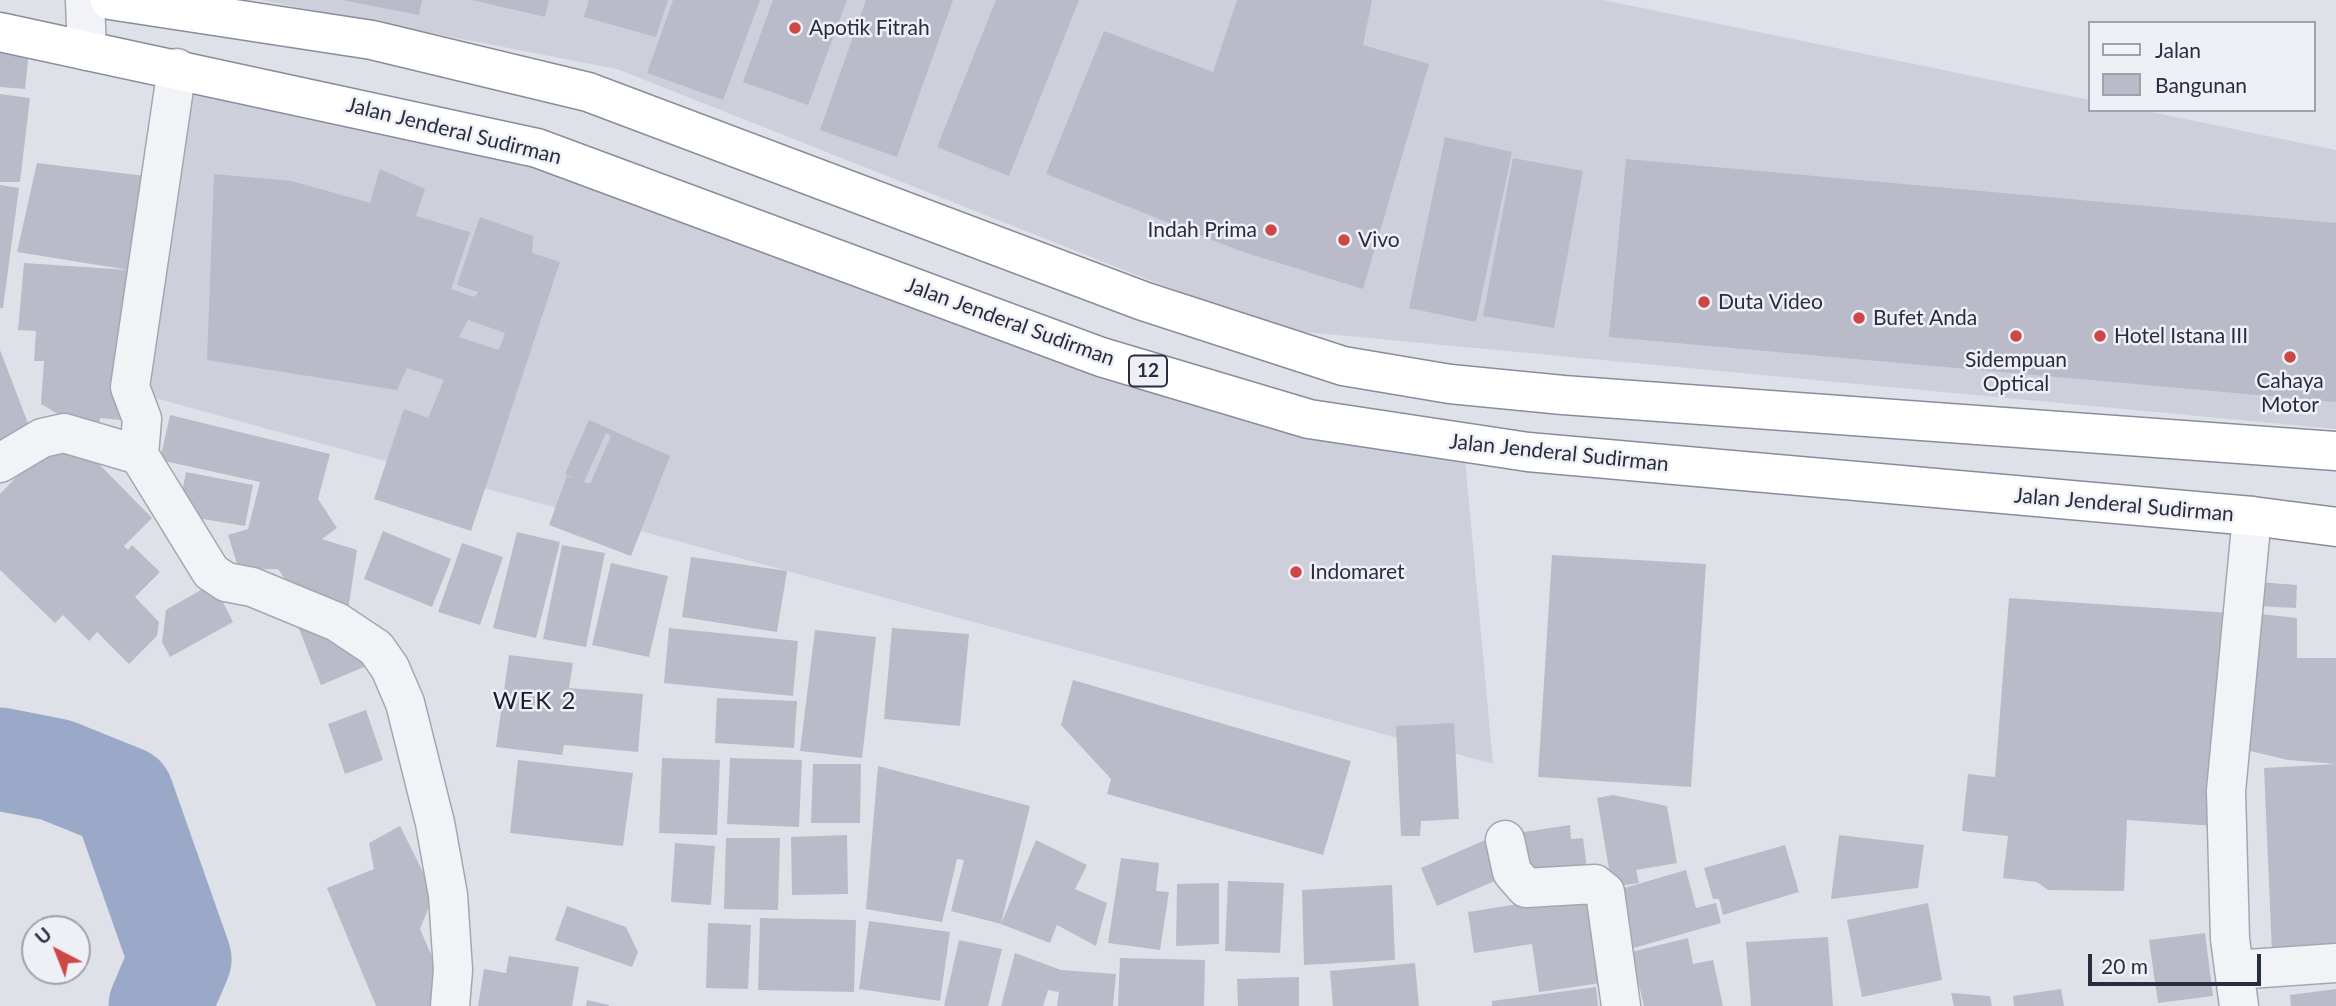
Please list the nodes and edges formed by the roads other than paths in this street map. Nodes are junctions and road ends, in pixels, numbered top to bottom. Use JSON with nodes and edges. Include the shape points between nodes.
{"nodes":[{"id":1,"x":85,"y":0,"type":"edge"},
{"id":2,"x":110,"y":0,"type":"edge"},
{"id":3,"x":0,"y":32,"type":"edge"},
{"id":4,"x":87,"y":51,"type":"junction"},
{"id":5,"x":177,"y":68,"type":"junction"},
{"id":6,"x":2336,"y":451,"type":"edge"},
{"id":7,"x":139,"y":455,"type":"junction"},
{"id":8,"x":0,"y":463,"type":"edge"},
{"id":9,"x":2252,"y":516,"type":"junction"},
{"id":10,"x":2336,"y":527,"type":"edge"},
{"id":11,"x":1505,"y":840,"type":"dead end"},
{"id":12,"x":2336,"y":963,"type":"edge"},
{"id":13,"x":2236,"y":988,"type":"edge"},
{"id":14,"x":450,"y":1006,"type":"edge"},
{"id":15,"x":1620,"y":1006,"type":"edge"}],
"edges":[{"from":1,"to":4,"type":"street"},
{"from":2,"to":6,"type":"highway","via":[[372,40],[587,92],[1143,301],[1343,366],[1450,384],[1563,395]]},
{"from":3,"to":4,"type":"highway","name":"Jalan Jenderal Sudirman","number":"12"},
{"from":4,"to":5,"type":"highway","name":"Jalan Jenderal Sudirman","number":"12"},
{"from":5,"to":7,"type":"street","via":[[130,387],[142,419]]},
{"from":5,"to":9,"type":"highway","name":"Jalan Jenderal Sudirman","number":"12","via":[[537,148],[1101,357],[1309,419],[1528,452]]},
{"from":7,"to":8,"type":"street","via":[[64,433],[42,438]]},
{"from":7,"to":14,"type":"street","via":[[211,572],[226,582],[252,587],[337,622],[376,648],[390,668],[405,703],[446,883],[453,970]]},
{"from":9,"to":10,"type":"highway","name":"Jalan Jenderal Sudirman","number":"12"},
{"from":9,"to":13,"type":"street","via":[[2225,791],[2225,856]]},
{"from":11,"to":15,"type":"street","via":[[1512,872],[1526,888],[1595,884],[1605,892]]},
{"from":12,"to":13,"type":"street"}]}
